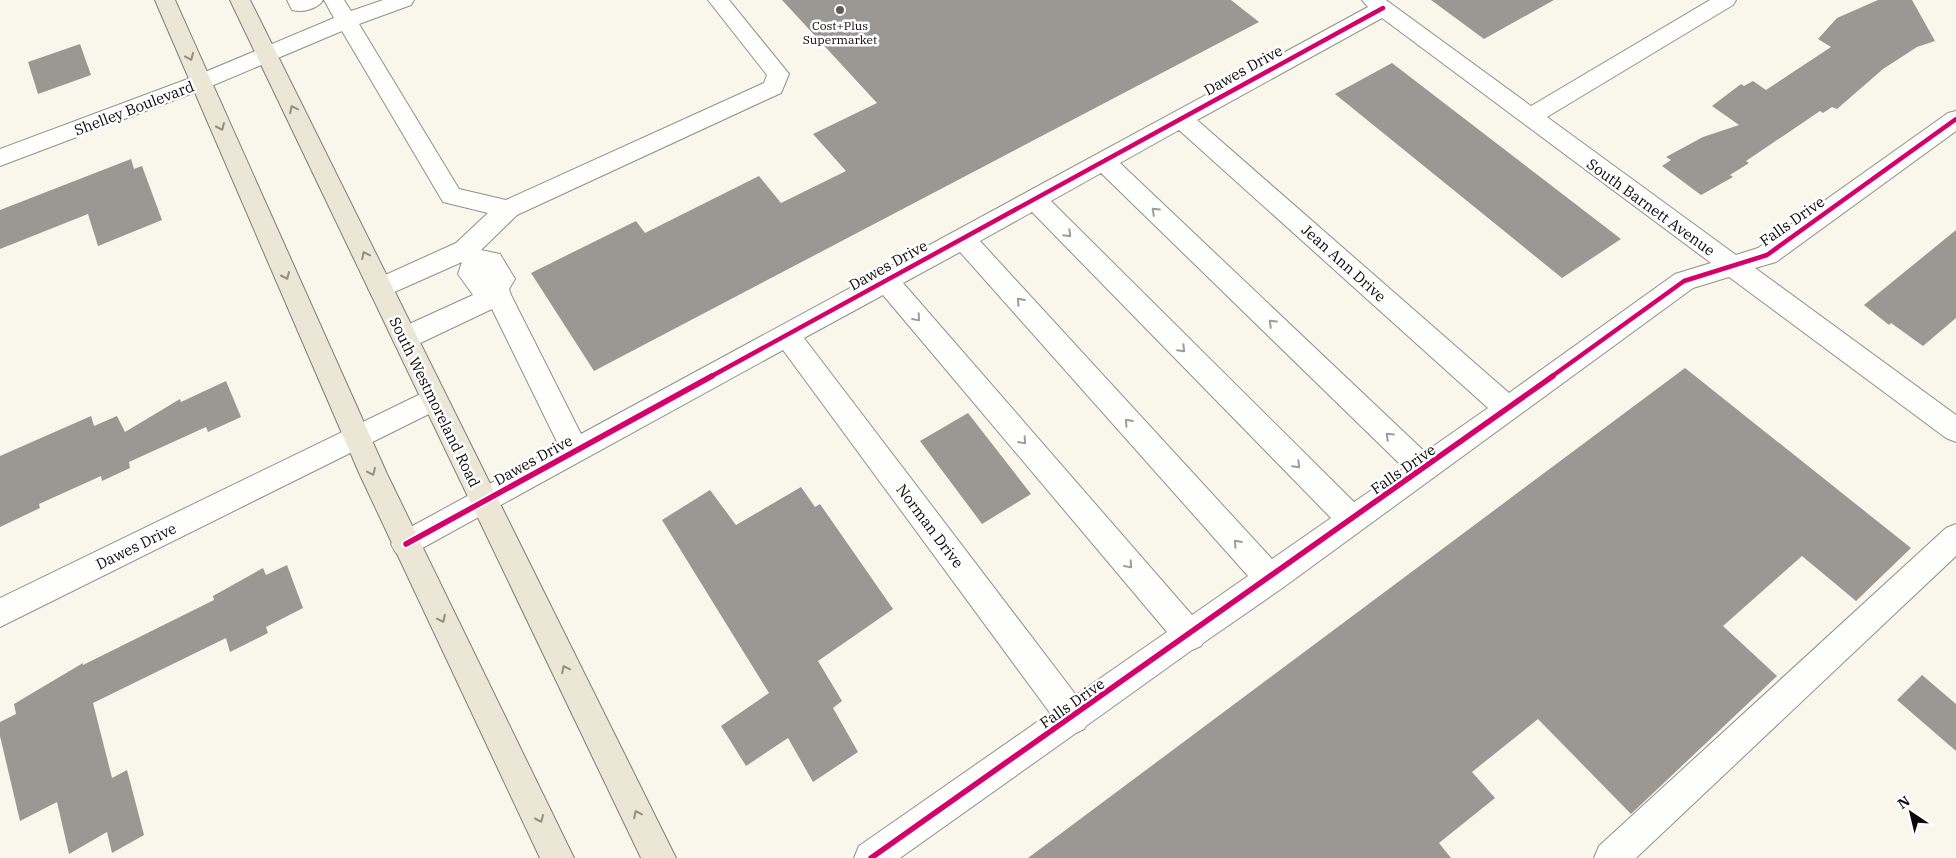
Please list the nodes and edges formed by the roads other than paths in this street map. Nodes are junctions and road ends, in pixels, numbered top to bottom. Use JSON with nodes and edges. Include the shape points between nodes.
{"nodes":[{"id":1,"x":165,"y":0,"type":"edge"},
{"id":2,"x":240,"y":0,"type":"edge"},
{"id":3,"x":297,"y":0,"type":"edge"},
{"id":4,"x":313,"y":0,"type":"edge"},
{"id":5,"x":334,"y":0,"type":"edge"},
{"id":6,"x":404,"y":0,"type":"edge"},
{"id":7,"x":718,"y":0,"type":"edge"},
{"id":8,"x":1726,"y":0,"type":"edge"},
{"id":9,"x":1378,"y":4,"type":"edge"},
{"id":10,"x":346,"y":21,"type":"junction"},
{"id":11,"x":266,"y":55,"type":"junction"},
{"id":12,"x":201,"y":82,"type":"junction"},
{"id":13,"x":1530,"y":117,"type":"junction"},
{"id":14,"x":1180,"y":118,"type":"junction"},
{"id":15,"x":1956,"y":119,"type":"edge"},
{"id":16,"x":0,"y":158,"type":"edge"},
{"id":17,"x":1103,"y":161,"type":"junction"},
{"id":18,"x":1034,"y":199,"type":"junction"},
{"id":19,"x":508,"y":209,"type":"junction"},
{"id":20,"x":963,"y":238,"type":"junction"},
{"id":21,"x":470,"y":254,"type":"junction"},
{"id":22,"x":1732,"y":266,"type":"junction"},
{"id":23,"x":886,"y":281,"type":"junction"},
{"id":24,"x":381,"y":288,"type":"junction"},
{"id":25,"x":498,"y":292,"type":"junction"},
{"id":26,"x":787,"y":335,"type":"junction"},
{"id":27,"x":404,"y":338,"type":"junction"},
{"id":28,"x":433,"y":399,"type":"junction"},
{"id":29,"x":1507,"y":408,"type":"junction"},
{"id":30,"x":1956,"y":430,"type":"edge"},
{"id":31,"x":356,"y":436,"type":"junction"},
{"id":32,"x":576,"y":450,"type":"junction"},
{"id":33,"x":1424,"y":469,"type":"junction"},
{"id":34,"x":483,"y":502,"type":"junction"},
{"id":35,"x":1352,"y":520,"type":"junction"},
{"id":36,"x":1956,"y":537,"type":"edge"},
{"id":37,"x":406,"y":544,"type":"junction"},
{"id":38,"x":1270,"y":579,"type":"junction"},
{"id":39,"x":0,"y":613,"type":"edge"},
{"id":40,"x":1190,"y":636,"type":"junction"},
{"id":41,"x":1074,"y":718,"type":"junction"},
{"id":42,"x":557,"y":858,"type":"edge"},
{"id":43,"x":659,"y":858,"type":"edge"},
{"id":44,"x":871,"y":858,"type":"edge"},
{"id":45,"x":1611,"y":858,"type":"edge"}],
"edges":[{"from":1,"to":12,"type":"main road","one_way":true},
{"from":2,"to":11,"type":"main road","name":"South Westmoreland Road"},
{"from":3,"to":4,"type":"street","via":[[299,5]]},
{"from":5,"to":10,"type":"street"},
{"from":6,"to":10,"type":"street","name":"Shelley Boulevard"},
{"from":7,"to":19,"type":"street","via":[[778,74],[774,88]]},
{"from":8,"to":13,"type":"street"},
{"from":9,"to":13,"type":"street","name":"South Barnett Avenue"},
{"from":9,"to":14,"type":"street","name":"Dawes Drive"},
{"from":10,"to":11,"type":"street","name":"Shelley Boulevard"},
{"from":10,"to":19,"type":"street","via":[[451,196]]},
{"from":11,"to":12,"type":"street","name":"Shelley Boulevard"},
{"from":24,"to":11,"type":"main road","name":"South Westmoreland Road","one_way":true},
{"from":12,"to":16,"type":"street","name":"Shelley Boulevard"},
{"from":12,"to":31,"type":"main road","one_way":true},
{"from":13,"to":22,"type":"street","name":"South Barnett Avenue"},
{"from":14,"to":17,"type":"street","name":"Dawes Drive"},
{"from":14,"to":29,"type":"street","name":"Jean Ann Drive"},
{"from":15,"to":22,"type":"street","name":"Falls Drive","via":[[1767,255]]},
{"from":17,"to":18,"type":"street","name":"Dawes Drive"},
{"from":33,"to":17,"type":"street","one_way":true},
{"from":18,"to":20,"type":"street","name":"Dawes Drive"},
{"from":18,"to":35,"type":"street","one_way":true},
{"from":19,"to":21,"type":"street"},
{"from":20,"to":23,"type":"street","name":"Dawes Drive"},
{"from":38,"to":20,"type":"street","one_way":true},
{"from":21,"to":24,"type":"street"},
{"from":21,"to":25,"type":"street","via":[[471,274],[481,287]]},
{"from":22,"to":29,"type":"street","name":"Falls Drive","via":[[1684,280]]},
{"from":22,"to":30,"type":"street","name":"South Barnett Avenue"},
{"from":23,"to":26,"type":"street","name":"Dawes Drive"},
{"from":23,"to":40,"type":"street","one_way":true},
{"from":24,"to":27,"type":"main road","name":"South Westmoreland Road"},
{"from":25,"to":27,"type":"street"},
{"from":25,"to":32,"type":"street"},
{"from":26,"to":32,"type":"street","name":"Dawes Drive"},
{"from":26,"to":41,"type":"street","name":"Norman Drive"},
{"from":27,"to":28,"type":"main road","name":"South Westmoreland Road"},
{"from":28,"to":31,"type":"street","name":"Dawes Drive"},
{"from":28,"to":34,"type":"main road","name":"South Westmoreland Road"},
{"from":29,"to":33,"type":"street","name":"Falls Drive"},
{"from":31,"to":37,"type":"main road","one_way":true},
{"from":31,"to":39,"type":"street","name":"Dawes Drive"},
{"from":32,"to":34,"type":"street","name":"Dawes Drive"},
{"from":33,"to":35,"type":"street","name":"Falls Drive"},
{"from":34,"to":37,"type":"street","name":"Dawes Drive"},
{"from":43,"to":34,"type":"main road","name":"South Westmoreland Road","one_way":true},
{"from":35,"to":38,"type":"street","name":"Falls Drive"},
{"from":36,"to":45,"type":"street"},
{"from":37,"to":42,"type":"main road","one_way":true},
{"from":38,"to":40,"type":"street","name":"Falls Drive"},
{"from":40,"to":41,"type":"street","name":"Falls Drive"},
{"from":41,"to":44,"type":"street","name":"Falls Drive"}]}
